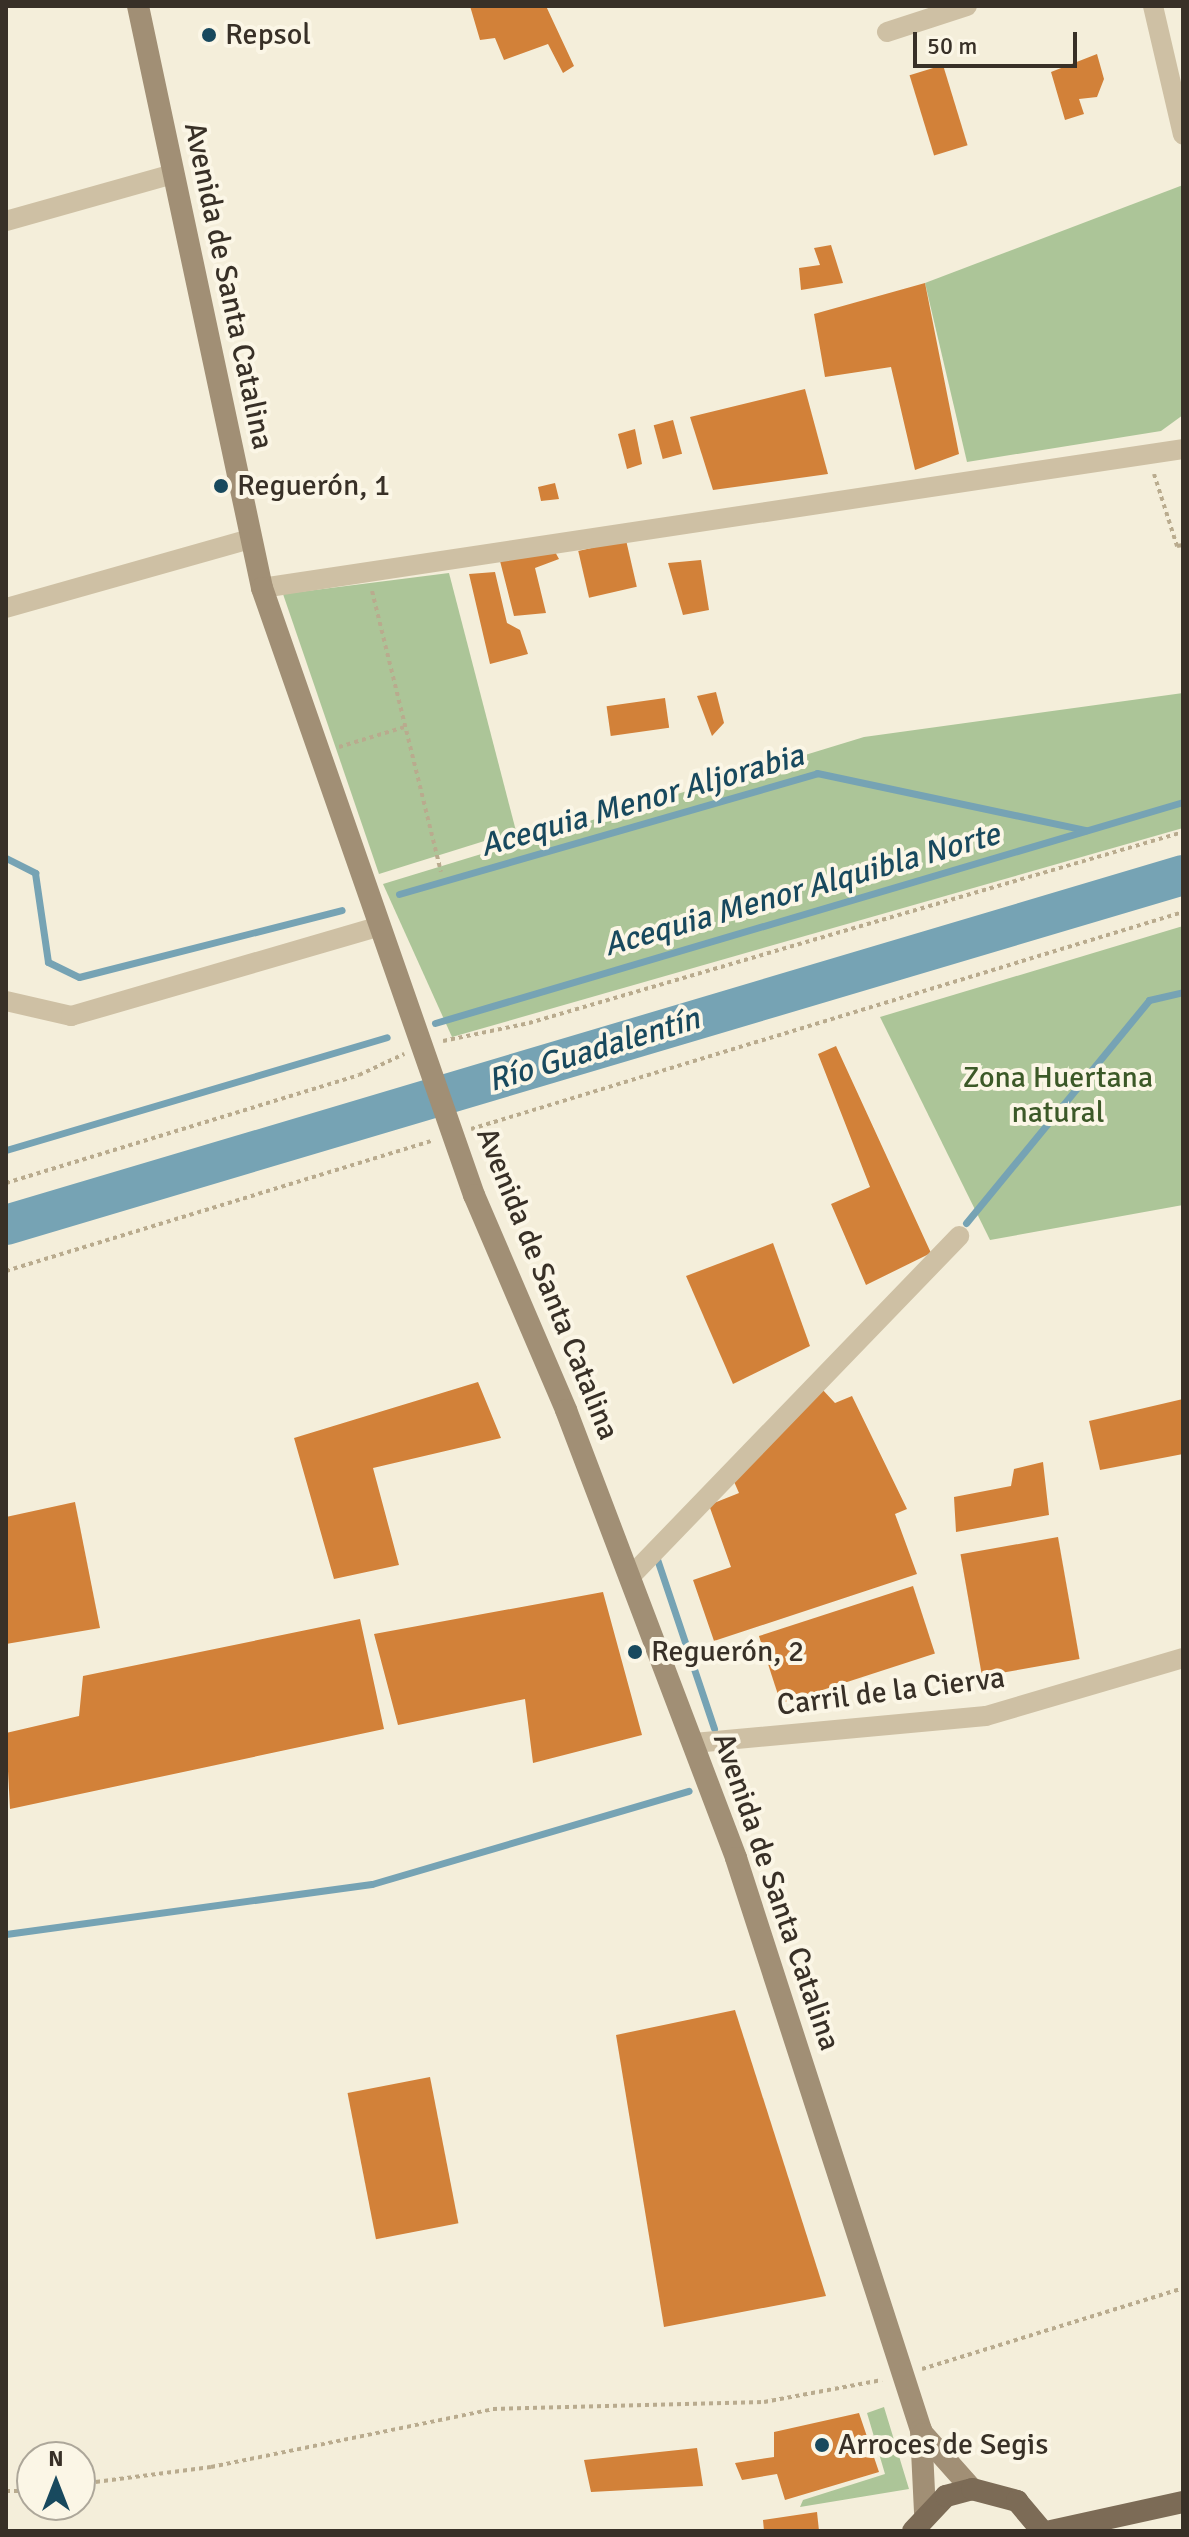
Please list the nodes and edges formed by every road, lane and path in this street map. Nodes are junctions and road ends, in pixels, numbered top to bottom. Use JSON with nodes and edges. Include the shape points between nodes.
{"nodes":[{"id":1,"x":138,"y":6,"type":"edge"},
{"id":2,"x":967,"y":6,"type":"edge"},
{"id":3,"x":1153,"y":6,"type":"edge"},
{"id":4,"x":887,"y":32,"type":"dead end"},
{"id":5,"x":1183,"y":135,"type":"edge"},
{"id":6,"x":173,"y":174,"type":"junction"},
{"id":7,"x":6,"y":221,"type":"edge"},
{"id":8,"x":1183,"y":449,"type":"edge"},
{"id":9,"x":1148,"y":454,"type":"junction"},
{"id":10,"x":250,"y":539,"type":"junction"},
{"id":11,"x":1183,"y":545,"type":"edge"},
{"id":12,"x":369,"y":577,"type":"junction"},
{"id":13,"x":262,"y":588,"type":"junction"},
{"id":14,"x":6,"y":608,"type":"edge"},
{"id":15,"x":405,"y":727,"type":"junction"},
{"id":16,"x":329,"y":754,"type":"junction"},
{"id":17,"x":1183,"y":832,"type":"edge"},
{"id":18,"x":441,"y":872,"type":"dead end"},
{"id":19,"x":1183,"y":912,"type":"edge"},
{"id":20,"x":378,"y":927,"type":"junction"},
{"id":21,"x":6,"y":1001,"type":"edge"},
{"id":22,"x":430,"y":1050,"type":"junction"},
{"id":23,"x":452,"y":1132,"type":"junction"},
{"id":24,"x":6,"y":1183,"type":"edge"},
{"id":25,"x":959,"y":1236,"type":"dead end"},
{"id":26,"x":6,"y":1271,"type":"edge"},
{"id":27,"x":630,"y":1577,"type":"junction"},
{"id":28,"x":1183,"y":1658,"type":"edge"},
{"id":29,"x":694,"y":1743,"type":"junction"},
{"id":30,"x":1183,"y":2288,"type":"edge"},
{"id":31,"x":903,"y":2376,"type":"junction"},
{"id":32,"x":921,"y":2430,"type":"junction"},
{"id":33,"x":96,"y":2482,"type":"edge"},
{"id":34,"x":972,"y":2489,"type":"junction"},
{"id":35,"x":1183,"y":2502,"type":"edge"},
{"id":36,"x":919,"y":2522,"type":"edge"},
{"id":37,"x":1042,"y":2531,"type":"edge"},
{"id":38,"x":1051,"y":2531,"type":"edge"}],
"edges":[{"from":1,"to":6,"type":"main road","name":"Avenida de Santa Catalina"},
{"from":2,"to":4,"type":"street"},
{"from":3,"to":5,"type":"street"},
{"from":6,"to":7,"type":"street"},
{"from":6,"to":10,"type":"main road","name":"Avenida de Santa Catalina"},
{"from":8,"to":9,"type":"street"},
{"from":9,"to":11,"type":"path","via":[[1177,546]]},
{"from":9,"to":12,"type":"street"},
{"from":10,"to":13,"type":"main road","name":"Avenida de Santa Catalina"},
{"from":10,"to":14,"type":"street"},
{"from":12,"to":13,"type":"street"},
{"from":12,"to":15,"type":"path"},
{"from":13,"to":16,"type":"main road","name":"Avenida de Santa Catalina"},
{"from":15,"to":16,"type":"path"},
{"from":15,"to":18,"type":"path"},
{"from":16,"to":20,"type":"main road","name":"Avenida de Santa Catalina"},
{"from":17,"to":22,"type":"path"},
{"from":19,"to":23,"type":"path"},
{"from":20,"to":21,"type":"street","via":[[71,1016]]},
{"from":20,"to":22,"type":"main road","name":"Avenida de Santa Catalina"},
{"from":22,"to":23,"type":"main road","name":"Avenida de Santa Catalina"},
{"from":22,"to":24,"type":"path"},
{"from":23,"to":26,"type":"path"},
{"from":23,"to":27,"type":"main road","name":"Avenida de Santa Catalina"},
{"from":25,"to":27,"type":"street"},
{"from":27,"to":29,"type":"main road","name":"Avenida de Santa Catalina"},
{"from":28,"to":29,"type":"street","name":"Carril de la Cierva","via":[[986,1716]]},
{"from":29,"to":31,"type":"main road","name":"Avenida de Santa Catalina"},
{"from":30,"to":31,"type":"path"},
{"from":31,"to":32,"type":"main road","name":"Avenida de Santa Catalina"},
{"from":31,"to":33,"type":"path","via":[[764,2402],[493,2409],[211,2467]]},
{"from":32,"to":34,"type":"main road","name":"Avenida de Santa Catalina"},
{"from":32,"to":36,"type":"main road","name":"Avenida de Santa Catalina"},
{"from":34,"to":36,"type":"main road"},
{"from":34,"to":37,"type":"main road","via":[[1017,2501]]},
{"from":35,"to":38,"type":"main road"}]}
